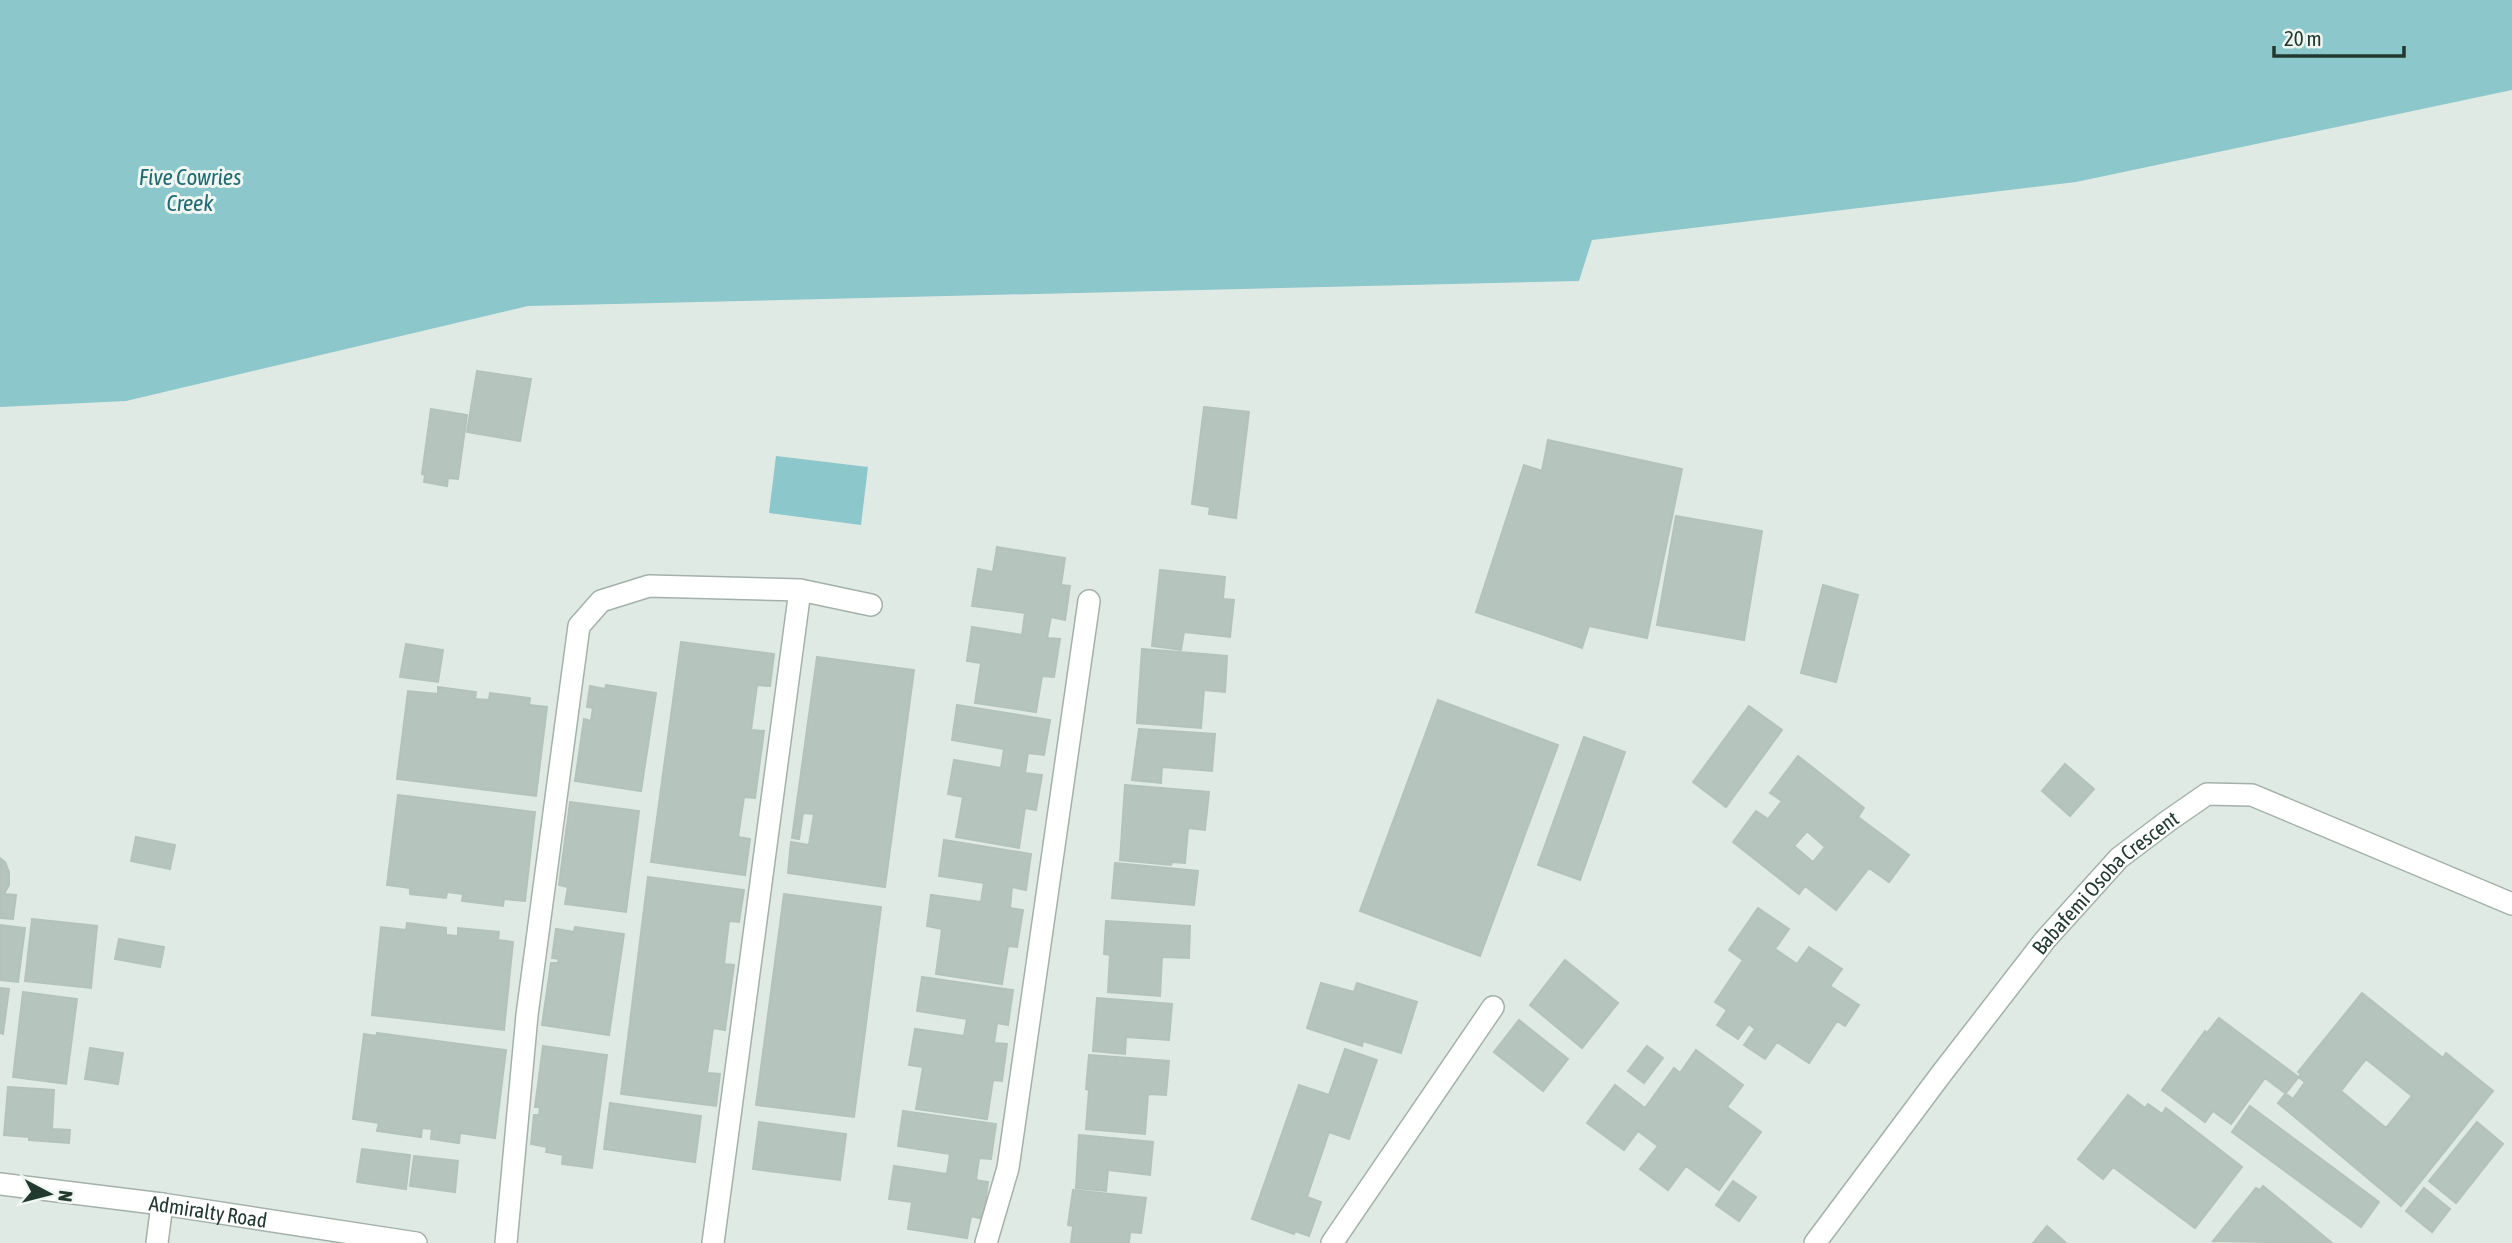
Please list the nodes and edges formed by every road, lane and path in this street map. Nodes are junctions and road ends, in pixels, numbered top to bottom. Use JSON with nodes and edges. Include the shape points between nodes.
{"nodes":[{"id":1,"x":800,"y":590,"type":"junction"},
{"id":2,"x":1089,"y":601,"type":"dead end"},
{"id":3,"x":871,"y":605,"type":"dead end"},
{"id":4,"x":2512,"y":904,"type":"edge"},
{"id":5,"x":1493,"y":1007,"type":"dead end"},
{"id":6,"x":0,"y":1184,"type":"edge"},
{"id":7,"x":162,"y":1204,"type":"junction"},
{"id":8,"x":157,"y":1243,"type":"edge"},
{"id":9,"x":416,"y":1243,"type":"edge"},
{"id":10,"x":506,"y":1243,"type":"edge"},
{"id":11,"x":712,"y":1243,"type":"edge"},
{"id":12,"x":986,"y":1243,"type":"edge"},
{"id":13,"x":1332,"y":1243,"type":"edge"},
{"id":14,"x":1815,"y":1243,"type":"edge"}],
"edges":[{"from":1,"to":3,"type":"street"},
{"from":1,"to":10,"type":"street","via":[[649,586],[601,601],[579,625],[527,1015]]},
{"from":1,"to":11,"type":"street"},
{"from":2,"to":12,"type":"street","via":[[1008,1168]]},
{"from":4,"to":14,"type":"street","name":"Babafemi Osoba Crescent","via":[[2252,795],[2207,794],[2119,858],[2045,940]]},
{"from":5,"to":13,"type":"street"},
{"from":6,"to":7,"type":"street","name":"Admiralty Road"},
{"from":7,"to":8,"type":"street"},
{"from":7,"to":9,"type":"street","name":"Admiralty Road"}]}
